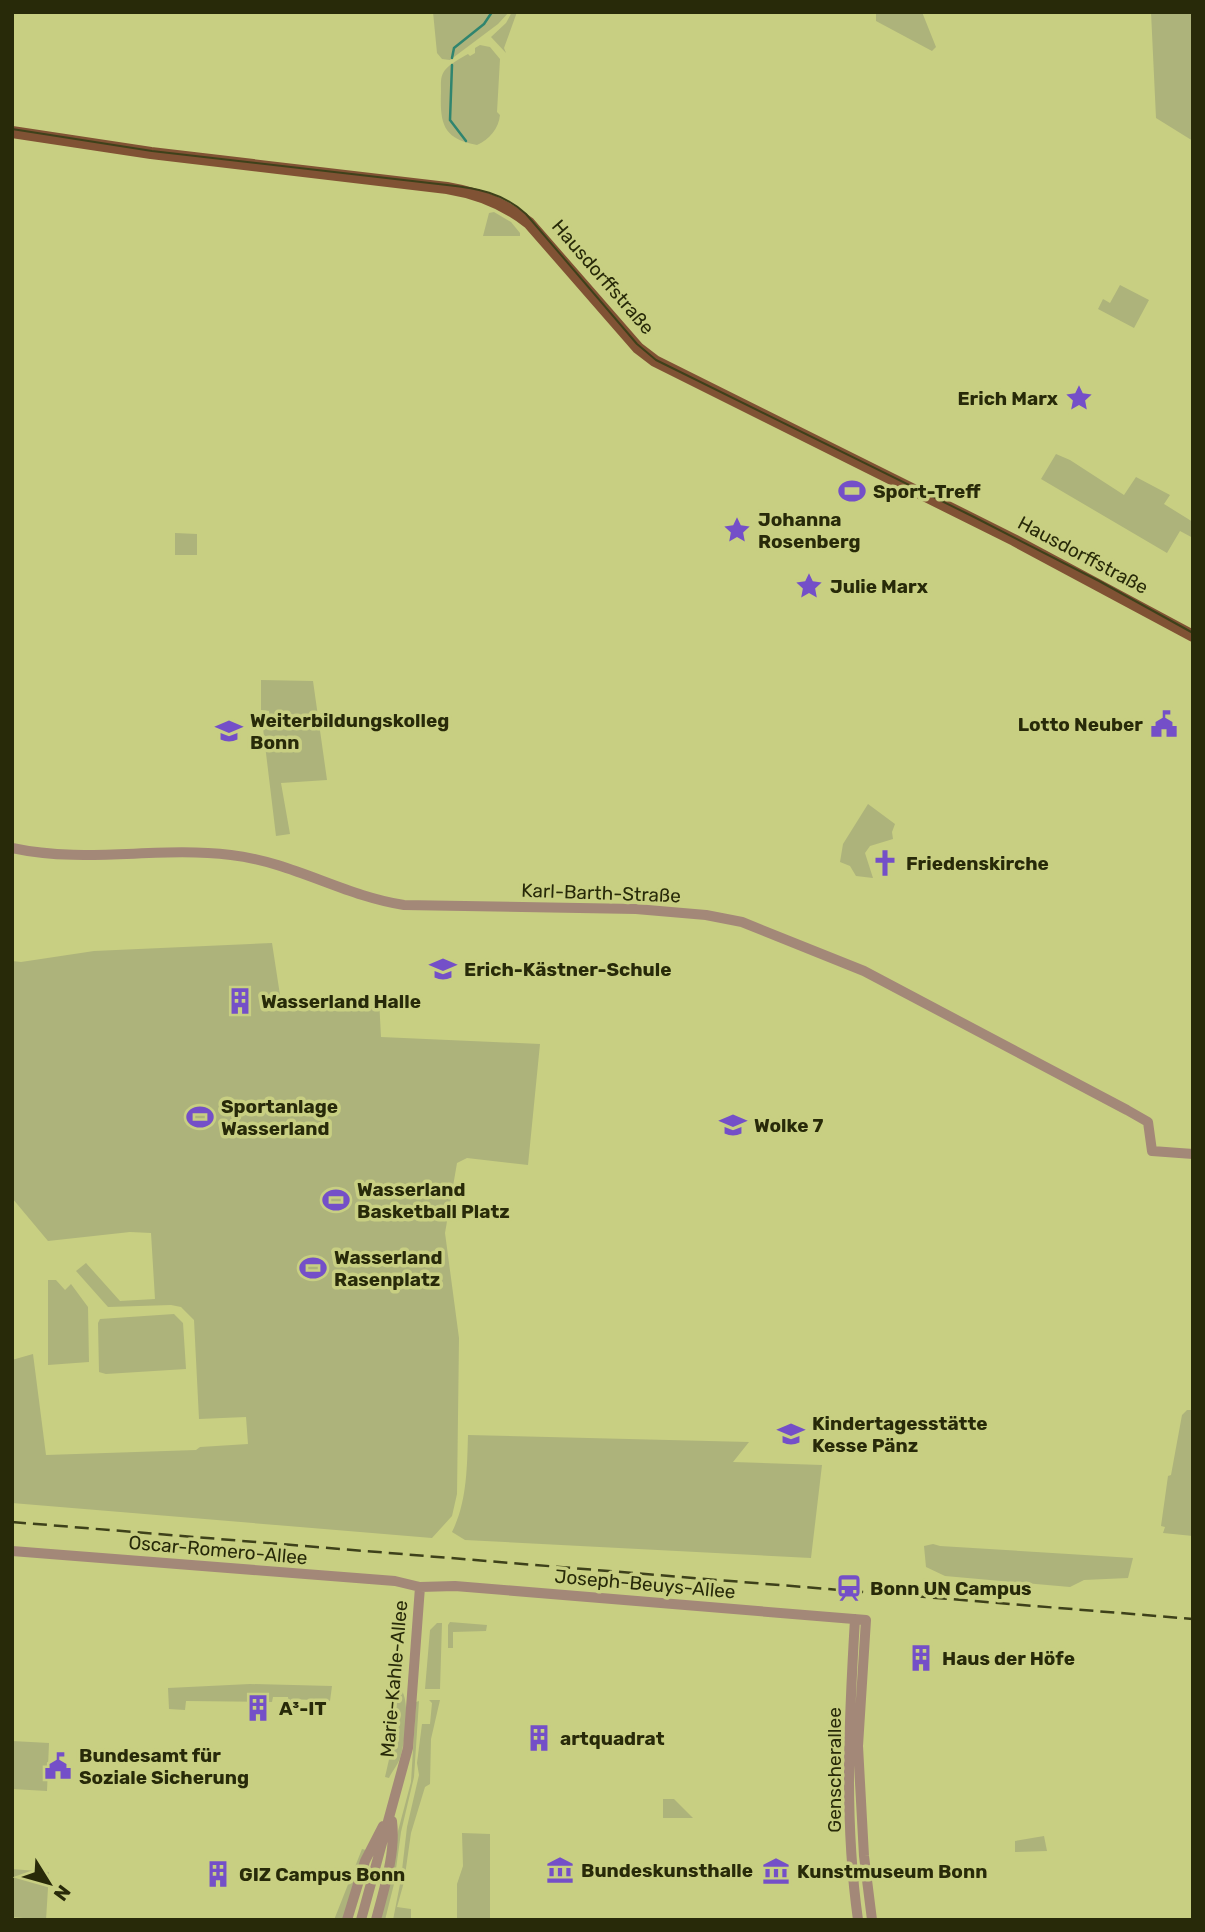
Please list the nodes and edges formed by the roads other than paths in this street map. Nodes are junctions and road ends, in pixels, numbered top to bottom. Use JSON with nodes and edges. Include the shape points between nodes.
{"nodes":[{"id":1,"x":12,"y":132,"type":"edge"},
{"id":2,"x":1193,"y":636,"type":"edge"},
{"id":3,"x":12,"y":848,"type":"edge"},
{"id":4,"x":1193,"y":1154,"type":"edge"},
{"id":5,"x":12,"y":1550,"type":"edge"},
{"id":6,"x":420,"y":1587,"type":"junction"},
{"id":7,"x":860,"y":1619,"type":"junction"},
{"id":8,"x":391,"y":1815,"type":"junction"},
{"id":9,"x":347,"y":1920,"type":"edge"},
{"id":10,"x":361,"y":1920,"type":"edge"},
{"id":11,"x":376,"y":1920,"type":"edge"},
{"id":12,"x":858,"y":1920,"type":"edge"},
{"id":13,"x":872,"y":1920,"type":"edge"}],
"edges":[{"from":1,"to":2,"type":"main road","name":"Hausdorffstraße","via":[[480,195],[529,223],[638,348],[655,361],[1014,540]]},
{"from":3,"to":4,"type":"street","name":"Karl-Barth-Straße","via":[[82,856],[230,855],[284,865],[404,905],[636,909],[742,922],[864,971],[1148,1122],[1152,1151]]},
{"from":5,"to":6,"type":"street","name":"Oscar-Romero-Allee","via":[[395,1581]]},
{"from":6,"to":7,"type":"street","name":"Joseph-Beuys-Allee"},
{"from":6,"to":8,"type":"street","name":"Marie-Kahle-Allee","via":[[408,1748]]},
{"from":7,"to":12,"type":"street","name":"Genscherallee","via":[[849,1770]]},
{"from":7,"to":13,"type":"street","name":"Genscherallee","via":[[858,1746]]},
{"from":8,"to":9,"type":"street","name":"Marie-Kahle-Allee","via":[[365,1861]]},
{"from":8,"to":10,"type":"street","name":"Marie-Kahle-Allee"},
{"from":8,"to":11,"type":"street","name":"Marie-Kahle-Allee","via":[[393,1835]]}]}
